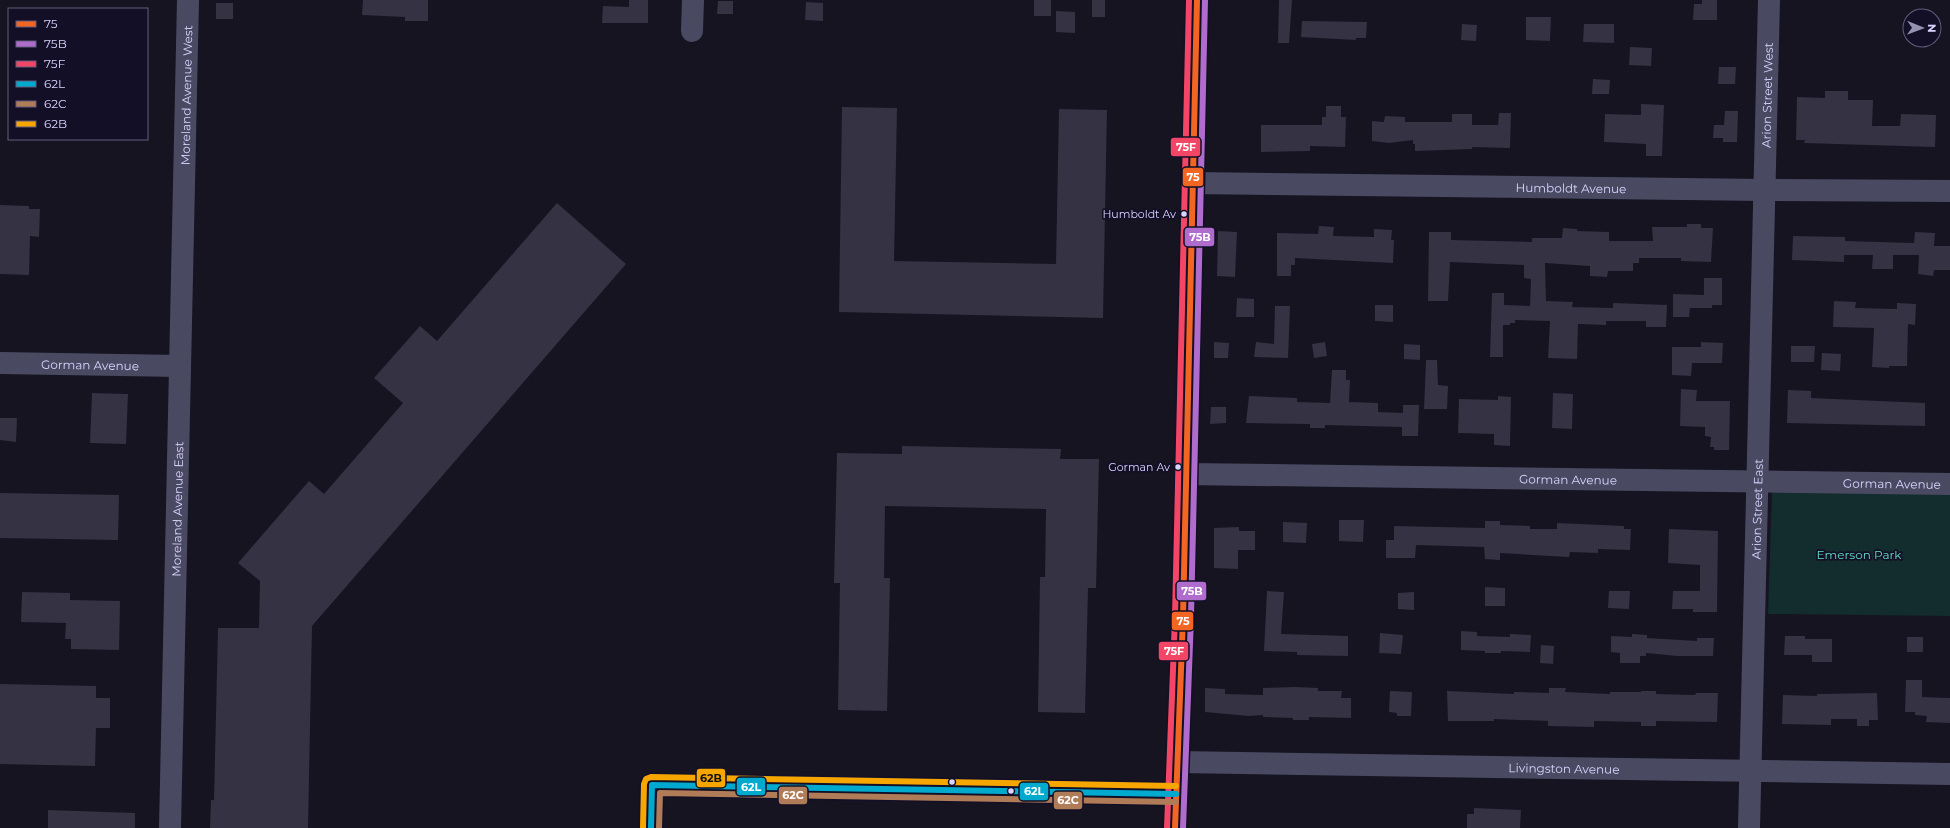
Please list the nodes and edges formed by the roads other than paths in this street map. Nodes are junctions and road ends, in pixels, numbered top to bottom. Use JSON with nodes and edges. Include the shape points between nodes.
{"nodes":[{"id":1,"x":188,"y":0,"type":"edge"},
{"id":2,"x":693,"y":0,"type":"edge"},
{"id":3,"x":1197,"y":0,"type":"edge"},
{"id":4,"x":1769,"y":0,"type":"edge"},
{"id":5,"x":692,"y":31,"type":"dead end"},
{"id":6,"x":1192,"y":183,"type":"junction"},
{"id":7,"x":184,"y":190,"type":"joint"},
{"id":8,"x":1763,"y":190,"type":"junction"},
{"id":9,"x":1950,"y":191,"type":"edge"},
{"id":10,"x":0,"y":363,"type":"edge"},
{"id":11,"x":180,"y":366,"type":"junction"},
{"id":12,"x":1186,"y":474,"type":"junction"},
{"id":13,"x":1756,"y":481,"type":"junction"},
{"id":14,"x":1950,"y":484,"type":"edge"},
{"id":15,"x":1178,"y":762,"type":"junction"},
{"id":16,"x":1750,"y":772,"type":"junction"},
{"id":17,"x":1950,"y":774,"type":"edge"},
{"id":18,"x":1176,"y":794,"type":"junction"},
{"id":19,"x":170,"y":828,"type":"edge"},
{"id":20,"x":651,"y":828,"type":"edge"},
{"id":21,"x":1175,"y":828,"type":"edge"},
{"id":22,"x":1748,"y":828,"type":"edge"}],
"edges":[{"from":1,"to":7,"type":"street","name":"Moreland Avenue West"},
{"from":2,"to":5,"type":"street"},
{"from":3,"to":6,"type":"street"},
{"from":4,"to":8,"type":"street","name":"Arion Street West"},
{"from":6,"to":8,"type":"street","name":"Humboldt Avenue"},
{"from":6,"to":12,"type":"street"},
{"from":7,"to":11,"type":"street","name":"Moreland Avenue East"},
{"from":8,"to":9,"type":"street","name":"Humboldt Avenue"},
{"from":8,"to":13,"type":"street","name":"Arion Street East"},
{"from":10,"to":11,"type":"street","name":"Gorman Avenue"},
{"from":11,"to":19,"type":"street","name":"Moreland Avenue East"},
{"from":12,"to":13,"type":"street","name":"Gorman Avenue"},
{"from":12,"to":15,"type":"street"},
{"from":13,"to":14,"type":"street","name":"Gorman Avenue"},
{"from":13,"to":16,"type":"street","name":"Arion Street East"},
{"from":15,"to":16,"type":"street","name":"Livingston Avenue"},
{"from":15,"to":18,"type":"street"},
{"from":16,"to":17,"type":"street","name":"Livingston Avenue"},
{"from":16,"to":22,"type":"street","name":"Arion Street East"},
{"from":18,"to":20,"type":"street","via":[[652,786]]},
{"from":18,"to":21,"type":"street"}]}
